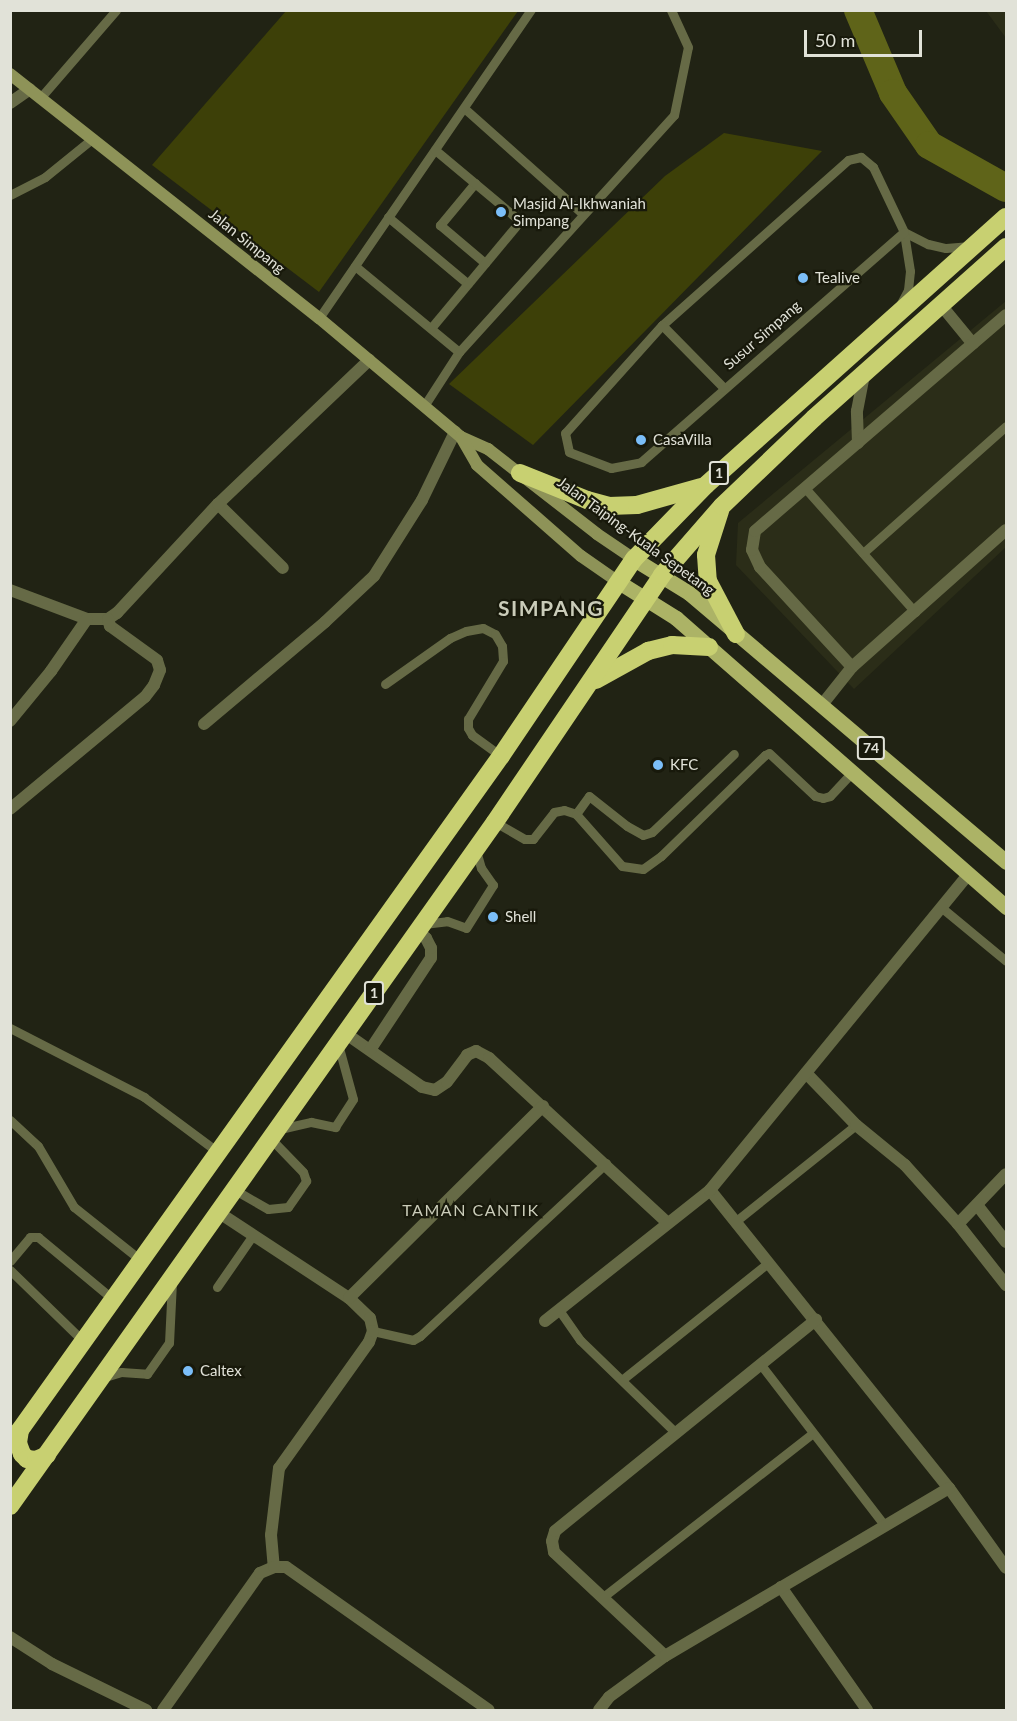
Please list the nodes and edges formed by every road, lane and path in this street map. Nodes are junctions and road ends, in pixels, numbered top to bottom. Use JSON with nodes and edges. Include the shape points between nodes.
{"nodes":[{"id":1,"x":116,"y":10,"type":"edge"},
{"id":2,"x":531,"y":10,"type":"edge"},
{"id":3,"x":671,"y":10,"type":"edge"},
{"id":4,"x":10,"y":74,"type":"edge"},
{"id":5,"x":30,"y":89,"type":"junction"},
{"id":6,"x":41,"y":97,"type":"junction"},
{"id":7,"x":10,"y":103,"type":"edge"},
{"id":8,"x":464,"y":108,"type":"junction"},
{"id":9,"x":93,"y":138,"type":"junction"},
{"id":10,"x":435,"y":150,"type":"junction"},
{"id":11,"x":475,"y":183,"type":"junction"},
{"id":12,"x":10,"y":195,"type":"edge"},
{"id":13,"x":583,"y":214,"type":"junction"},
{"id":14,"x":388,"y":217,"type":"junction"},
{"id":15,"x":1006,"y":217,"type":"edge"},
{"id":16,"x":904,"y":232,"type":"junction"},
{"id":17,"x":972,"y":246,"type":"junction"},
{"id":18,"x":1006,"y":248,"type":"edge"},
{"id":19,"x":485,"y":263,"type":"junction"},
{"id":20,"x":355,"y":266,"type":"junction"},
{"id":21,"x":468,"y":284,"type":"junction"},
{"id":22,"x":941,"y":305,"type":"junction"},
{"id":23,"x":895,"y":315,"type":"junction"},
{"id":24,"x":1006,"y":315,"type":"edge"},
{"id":25,"x":319,"y":318,"type":"junction"},
{"id":26,"x":662,"y":325,"type":"junction"},
{"id":27,"x":430,"y":328,"type":"junction"},
{"id":28,"x":973,"y":344,"type":"junction"},
{"id":29,"x":459,"y":352,"type":"junction"},
{"id":30,"x":369,"y":360,"type":"junction"},
{"id":31,"x":864,"y":374,"type":"junction"},
{"id":32,"x":724,"y":388,"type":"junction"},
{"id":33,"x":424,"y":406,"type":"junction"},
{"id":34,"x":1006,"y":426,"type":"edge"},
{"id":35,"x":458,"y":434,"type":"junction"},
{"id":36,"x":858,"y":443,"type":"junction"},
{"id":37,"x":520,"y":473,"type":"junction"},
{"id":38,"x":706,"y":485,"type":"junction"},
{"id":39,"x":806,"y":488,"type":"junction"},
{"id":40,"x":218,"y":504,"type":"junction"},
{"id":41,"x":722,"y":506,"type":"junction"},
{"id":42,"x":1006,"y":530,"type":"edge"},
{"id":43,"x":863,"y":553,"type":"junction"},
{"id":44,"x":633,"y":559,"type":"junction"},
{"id":45,"x":283,"y":568,"type":"dead end"},
{"id":46,"x":662,"y":575,"type":"junction"},
{"id":47,"x":617,"y":581,"type":"junction"},
{"id":48,"x":10,"y":590,"type":"edge"},
{"id":49,"x":646,"y":599,"type":"junction"},
{"id":50,"x":915,"y":612,"type":"junction"},
{"id":51,"x":87,"y":619,"type":"junction"},
{"id":52,"x":108,"y":619,"type":"junction"},
{"id":53,"x":736,"y":634,"type":"junction"},
{"id":54,"x":709,"y":647,"type":"junction"},
{"id":55,"x":852,"y":667,"type":"junction"},
{"id":56,"x":385,"y":684,"type":"dead end"},
{"id":57,"x":589,"y":684,"type":"junction"},
{"id":58,"x":821,"y":706,"type":"junction"},
{"id":59,"x":10,"y":721,"type":"edge"},
{"id":60,"x":204,"y":724,"type":"dead end"},
{"id":61,"x":734,"y":754,"type":"dead end"},
{"id":62,"x":501,"y":756,"type":"junction"},
{"id":63,"x":853,"y":771,"type":"junction"},
{"id":64,"x":10,"y":809,"type":"edge"},
{"id":65,"x":576,"y":814,"type":"junction"},
{"id":66,"x":495,"y":822,"type":"junction"},
{"id":67,"x":476,"y":848,"type":"junction"},
{"id":68,"x":1006,"y":862,"type":"edge"},
{"id":69,"x":969,"y":874,"type":"junction"},
{"id":70,"x":1006,"y":907,"type":"edge"},
{"id":71,"x":942,"y":908,"type":"junction"},
{"id":72,"x":419,"y":928,"type":"junction"},
{"id":73,"x":1006,"y":961,"type":"edge"},
{"id":74,"x":10,"y":1028,"type":"edge"},
{"id":75,"x":341,"y":1039,"type":"junction"},
{"id":76,"x":370,"y":1050,"type":"junction"},
{"id":77,"x":806,"y":1073,"type":"junction"},
{"id":78,"x":543,"y":1106,"type":"junction"},
{"id":79,"x":10,"y":1120,"type":"edge"},
{"id":80,"x":856,"y":1125,"type":"junction"},
{"id":81,"x":276,"y":1135,"type":"junction"},
{"id":82,"x":219,"y":1153,"type":"junction"},
{"id":83,"x":606,"y":1163,"type":"junction"},
{"id":84,"x":1006,"y":1174,"type":"edge"},
{"id":85,"x":235,"y":1190,"type":"junction"},
{"id":86,"x":710,"y":1190,"type":"junction"},
{"id":87,"x":977,"y":1205,"type":"junction"},
{"id":88,"x":218,"y":1212,"type":"junction"},
{"id":89,"x":735,"y":1221,"type":"junction"},
{"id":90,"x":668,"y":1223,"type":"junction"},
{"id":91,"x":958,"y":1224,"type":"junction"},
{"id":92,"x":253,"y":1235,"type":"junction"},
{"id":93,"x":1006,"y":1242,"type":"edge"},
{"id":94,"x":10,"y":1261,"type":"edge"},
{"id":95,"x":142,"y":1261,"type":"junction"},
{"id":96,"x":769,"y":1262,"type":"junction"},
{"id":97,"x":10,"y":1270,"type":"edge"},
{"id":98,"x":172,"y":1277,"type":"junction"},
{"id":99,"x":1006,"y":1285,"type":"edge"},
{"id":100,"x":217,"y":1287,"type":"dead end"},
{"id":101,"x":350,"y":1298,"type":"junction"},
{"id":102,"x":114,"y":1300,"type":"junction"},
{"id":103,"x":559,"y":1310,"type":"junction"},
{"id":104,"x":816,"y":1320,"type":"junction"},
{"id":105,"x":545,"y":1321,"type":"dead end"},
{"id":106,"x":373,"y":1331,"type":"junction"},
{"id":107,"x":84,"y":1342,"type":"junction"},
{"id":108,"x":761,"y":1365,"type":"junction"},
{"id":109,"x":100,"y":1379,"type":"junction"},
{"id":110,"x":623,"y":1379,"type":"junction"},
{"id":111,"x":676,"y":1433,"type":"junction"},
{"id":112,"x":813,"y":1433,"type":"junction"},
{"id":113,"x":15,"y":1437,"type":"edge"},
{"id":114,"x":47,"y":1455,"type":"junction"},
{"id":115,"x":949,"y":1488,"type":"junction"},
{"id":116,"x":10,"y":1506,"type":"edge"},
{"id":117,"x":885,"y":1526,"type":"junction"},
{"id":118,"x":274,"y":1567,"type":"junction"},
{"id":119,"x":1006,"y":1568,"type":"edge"},
{"id":120,"x":781,"y":1587,"type":"junction"},
{"id":121,"x":603,"y":1597,"type":"junction"},
{"id":122,"x":10,"y":1637,"type":"edge"},
{"id":123,"x":665,"y":1656,"type":"junction"},
{"id":124,"x":146,"y":1710,"type":"edge"},
{"id":125,"x":163,"y":1710,"type":"edge"},
{"id":126,"x":489,"y":1710,"type":"edge"},
{"id":127,"x":599,"y":1710,"type":"edge"},
{"id":128,"x":867,"y":1710,"type":"edge"}],
"edges":[{"from":1,"to":6,"type":"lane"},
{"from":2,"to":8,"type":"lane"},
{"from":3,"to":13,"type":"lane","via":[[688,46],[674,115]]},
{"from":4,"to":5,"type":"main road","name":"Jalan Simpang","number":"74"},
{"from":5,"to":6,"type":"main road","name":"Jalan Simpang","number":"74"},
{"from":5,"to":7,"type":"street"},
{"from":6,"to":9,"type":"main road","name":"Jalan Simpang","number":"74"},
{"from":8,"to":10,"type":"lane"},
{"from":8,"to":13,"type":"lane"},
{"from":9,"to":12,"type":"lane","via":[[45,177]]},
{"from":9,"to":25,"type":"main road","name":"Jalan Simpang","number":"74"},
{"from":10,"to":11,"type":"lane"},
{"from":10,"to":14,"type":"lane"},
{"from":11,"to":19,"type":"lane","via":[[440,225]]},
{"from":11,"to":19,"type":"lane","via":[[520,221]]},
{"from":13,"to":29,"type":"lane"},
{"from":14,"to":20,"type":"lane"},
{"from":14,"to":21,"type":"lane"},
{"from":15,"to":17,"type":"highway","number":"1"},
{"from":16,"to":17,"type":"lane","via":[[946,248]]},
{"from":16,"to":23,"type":"lane","via":[[910,271],[908,290]]},
{"from":16,"to":26,"type":"lane","via":[[873,167],[861,157],[848,160]]},
{"from":16,"to":32,"type":"lane","name":"Susur Simpang"},
{"from":17,"to":23,"type":"highway","number":"1"},
{"from":18,"to":22,"type":"highway","number":"1"},
{"from":19,"to":21,"type":"lane"},
{"from":20,"to":25,"type":"lane"},
{"from":20,"to":27,"type":"lane"},
{"from":21,"to":27,"type":"lane"},
{"from":22,"to":28,"type":"street"},
{"from":22,"to":31,"type":"highway","number":"1"},
{"from":23,"to":38,"type":"highway","number":"1"},
{"from":24,"to":28,"type":"street"},
{"from":25,"to":30,"type":"main road","name":"Jalan Simpang","number":"74"},
{"from":26,"to":32,"type":"lane"},
{"from":26,"to":32,"type":"lane","name":"Susur Simpang","via":[[565,433],[569,452],[611,468],[641,462]]},
{"from":27,"to":29,"type":"lane"},
{"from":28,"to":36,"type":"street"},
{"from":29,"to":33,"type":"lane"},
{"from":30,"to":33,"type":"main road","name":"Jalan Simpang","number":"74"},
{"from":30,"to":40,"type":"street"},
{"from":31,"to":36,"type":"street","via":[[857,411]]},
{"from":31,"to":41,"type":"highway","number":"1"},
{"from":33,"to":35,"type":"main road","name":"Jalan Simpang","number":"74"},
{"from":34,"to":43,"type":"lane"},
{"from":35,"to":37,"type":"main road","name":"Jalan Taiping-Kuala Sepetang","number":"74","via":[[488,449]]},
{"from":35,"to":47,"type":"main road","number":"74","via":[[477,465],[581,556]]},
{"from":35,"to":60,"type":"street","via":[[374,576]]},
{"from":36,"to":39,"type":"street"},
{"from":37,"to":38,"type":"highway","via":[[609,506],[637,505]]},
{"from":37,"to":44,"type":"main road","name":"Jalan Taiping-Kuala Sepetang","number":"74"},
{"from":38,"to":44,"type":"highway","number":"1"},
{"from":39,"to":43,"type":"lane"},
{"from":39,"to":55,"type":"street","via":[[755,531],[752,550],[760,567]]},
{"from":40,"to":45,"type":"street"},
{"from":40,"to":52,"type":"street"},
{"from":41,"to":46,"type":"highway","number":"1"},
{"from":41,"to":53,"type":"highway","via":[[706,555],[708,581]]},
{"from":42,"to":50,"type":"street"},
{"from":43,"to":50,"type":"lane"},
{"from":44,"to":46,"type":"main road","name":"Jalan Taiping-Kuala Sepetang","number":"74"},
{"from":44,"to":47,"type":"highway","number":"1"},
{"from":46,"to":49,"type":"highway","number":"1"},
{"from":46,"to":53,"type":"main road","name":"Jalan Taiping-Kuala Sepetang","number":"74"},
{"from":47,"to":49,"type":"main road","number":"74"},
{"from":47,"to":62,"type":"highway","number":"1"},
{"from":48,"to":51,"type":"street"},
{"from":49,"to":54,"type":"main road","number":"74","via":[[676,618]]},
{"from":49,"to":57,"type":"highway","number":"1"},
{"from":50,"to":55,"type":"street"},
{"from":51,"to":52,"type":"street"},
{"from":51,"to":59,"type":"street"},
{"from":52,"to":64,"type":"street","via":[[110,626],[157,660],[160,670],[154,685],[145,697]]},
{"from":53,"to":58,"type":"main road","name":"Jalan Taiping-Kuala Sepetang","number":"74"},
{"from":54,"to":57,"type":"highway","via":[[672,645],[648,651]]},
{"from":54,"to":63,"type":"main road","number":"74"},
{"from":55,"to":58,"type":"street"},
{"from":56,"to":62,"type":"lane","via":[[450,638],[483,628],[495,634],[502,646],[503,661],[468,719],[468,728]]},
{"from":57,"to":66,"type":"highway","number":"1"},
{"from":58,"to":68,"type":"main road","name":"Jalan Taiping-Kuala Sepetang","number":"74"},
{"from":61,"to":65,"type":"lane","via":[[652,832],[643,835],[627,826],[589,796]]},
{"from":62,"to":82,"type":"highway","number":"1"},
{"from":63,"to":65,"type":"lane","via":[[830,796],[823,798],[815,796],[769,753],[643,869],[621,866]]},
{"from":63,"to":69,"type":"main road","number":"74"},
{"from":65,"to":66,"type":"lane","via":[[554,812],[533,839],[525,839]]},
{"from":66,"to":67,"type":"highway","number":"1"},
{"from":67,"to":72,"type":"highway","number":"1"},
{"from":67,"to":72,"type":"lane","via":[[481,868],[492,885],[466,928],[447,921]]},
{"from":69,"to":70,"type":"main road","number":"74"},
{"from":69,"to":71,"type":"street"},
{"from":71,"to":73,"type":"lane"},
{"from":71,"to":77,"type":"street"},
{"from":72,"to":75,"type":"highway","number":"1"},
{"from":72,"to":76,"type":"street","via":[[431,948],[431,958]]},
{"from":74,"to":82,"type":"lane","via":[[144,1097]]},
{"from":75,"to":76,"type":"street"},
{"from":75,"to":81,"type":"highway","number":"1"},
{"from":75,"to":81,"type":"lane","via":[[353,1098],[335,1127],[311,1122]]},
{"from":76,"to":78,"type":"street","via":[[423,1087],[435,1090],[447,1082],[467,1054],[476,1051]]},
{"from":77,"to":80,"type":"street"},
{"from":77,"to":86,"type":"street"},
{"from":78,"to":83,"type":"street"},
{"from":78,"to":101,"type":"street"},
{"from":79,"to":95,"type":"lane","via":[[43,1154],[74,1207]]},
{"from":80,"to":89,"type":"lane"},
{"from":80,"to":91,"type":"street","via":[[905,1165]]},
{"from":81,"to":85,"type":"highway","number":"1"},
{"from":81,"to":85,"type":"lane","via":[[306,1181],[288,1207],[268,1209]]},
{"from":82,"to":95,"type":"highway","number":"1"},
{"from":83,"to":90,"type":"street"},
{"from":83,"to":106,"type":"lane","via":[[420,1336],[413,1340]]},
{"from":84,"to":87,"type":"street"},
{"from":85,"to":88,"type":"highway","number":"1"},
{"from":86,"to":89,"type":"street"},
{"from":86,"to":90,"type":"street"},
{"from":87,"to":91,"type":"street"},
{"from":87,"to":93,"type":"street"},
{"from":88,"to":92,"type":"street"},
{"from":88,"to":98,"type":"highway","number":"1"},
{"from":89,"to":96,"type":"street"},
{"from":90,"to":103,"type":"street"},
{"from":91,"to":99,"type":"street"},
{"from":92,"to":100,"type":"lane"},
{"from":92,"to":101,"type":"street"},
{"from":94,"to":102,"type":"lane","via":[[30,1237],[38,1237]]},
{"from":95,"to":102,"type":"highway","number":"1"},
{"from":96,"to":104,"type":"street"},
{"from":96,"to":110,"type":"lane"},
{"from":97,"to":107,"type":"lane"},
{"from":98,"to":109,"type":"highway","number":"1"},
{"from":98,"to":109,"type":"lane","via":[[169,1343],[164,1351],[147,1374],[120,1372]]},
{"from":101,"to":106,"type":"street","via":[[370,1318]]},
{"from":102,"to":107,"type":"highway","number":"1"},
{"from":103,"to":105,"type":"street"},
{"from":103,"to":110,"type":"lane","via":[[580,1340]]},
{"from":104,"to":108,"type":"street"},
{"from":104,"to":115,"type":"street"},
{"from":106,"to":118,"type":"street","via":[[279,1468],[271,1535]]},
{"from":107,"to":113,"type":"highway","number":"1"},
{"from":108,"to":111,"type":"street"},
{"from":108,"to":112,"type":"lane"},
{"from":109,"to":114,"type":"highway","number":"1"},
{"from":110,"to":111,"type":"lane"},
{"from":111,"to":121,"type":"street","via":[[555,1531],[554,1552]]},
{"from":112,"to":117,"type":"lane"},
{"from":112,"to":121,"type":"lane"},
{"from":113,"to":114,"type":"highway","via":[[27,1459]]},
{"from":114,"to":116,"type":"highway","number":"1"},
{"from":115,"to":117,"type":"street"},
{"from":115,"to":119,"type":"street"},
{"from":117,"to":120,"type":"street"},
{"from":118,"to":125,"type":"street","via":[[260,1574]]},
{"from":118,"to":126,"type":"street","via":[[286,1567]]},
{"from":120,"to":123,"type":"street"},
{"from":120,"to":128,"type":"street"},
{"from":121,"to":123,"type":"street"},
{"from":122,"to":124,"type":"street","via":[[52,1664]]},
{"from":123,"to":127,"type":"street","via":[[609,1697]]}]}
